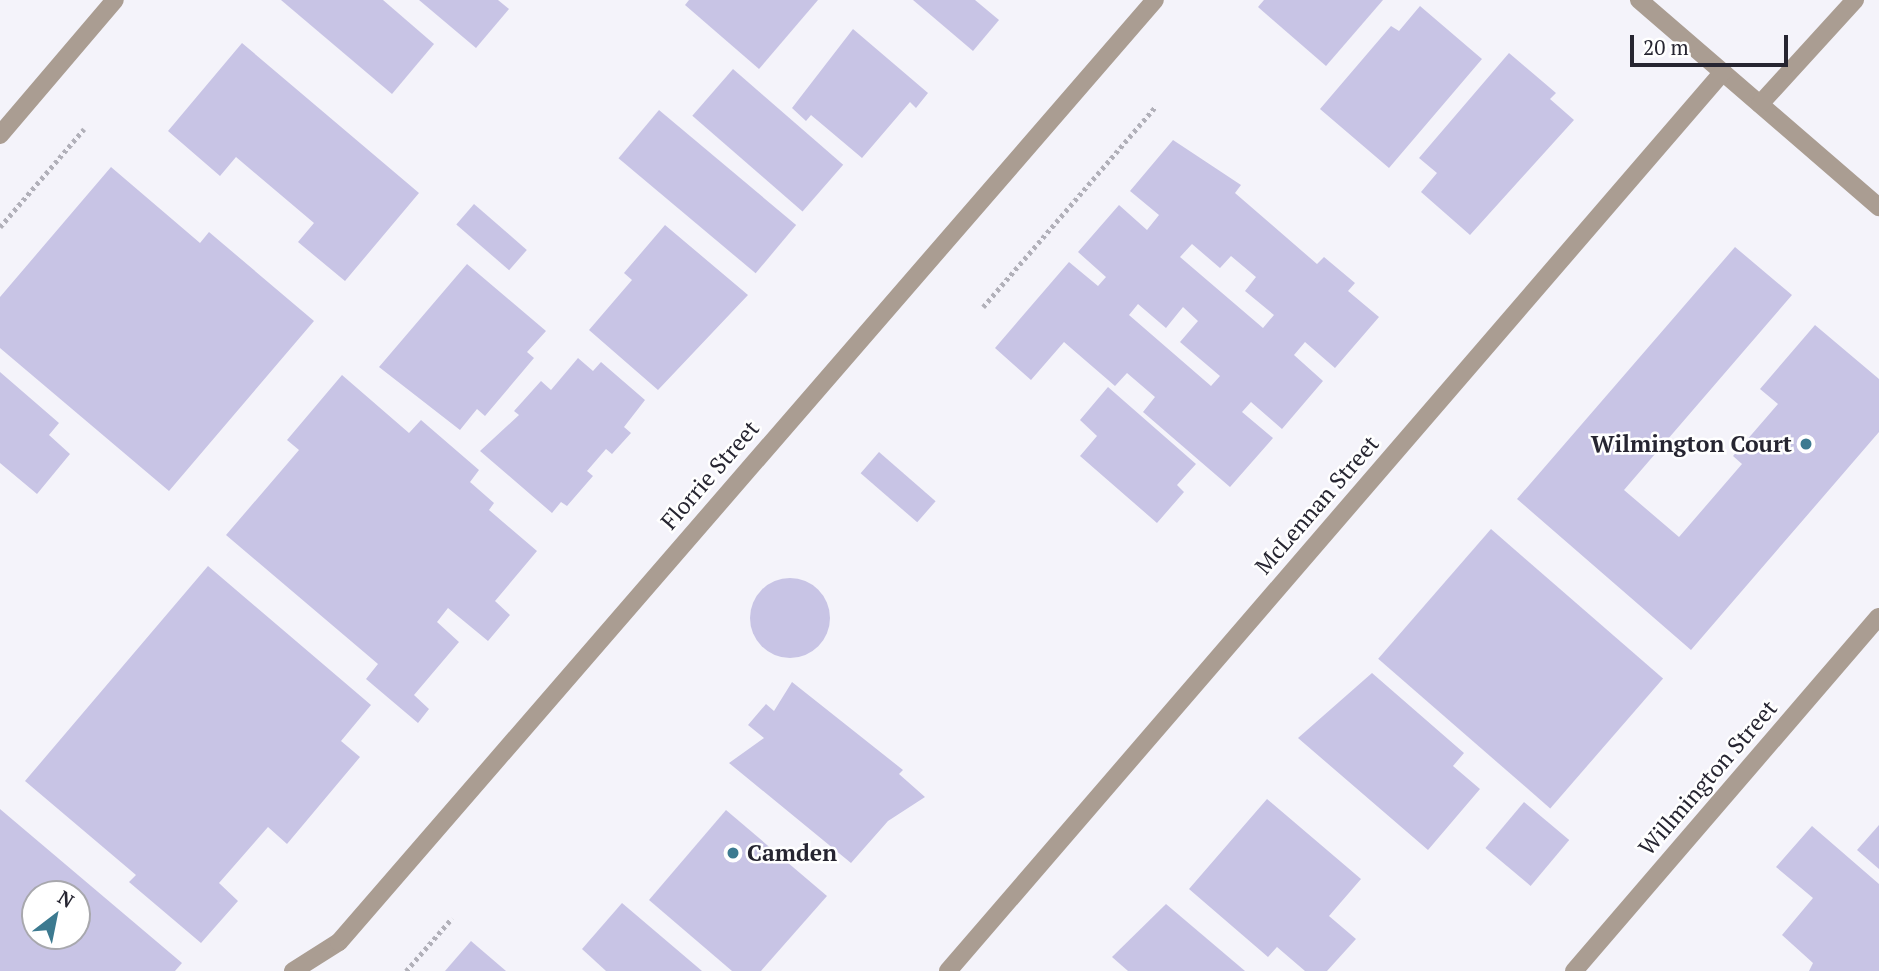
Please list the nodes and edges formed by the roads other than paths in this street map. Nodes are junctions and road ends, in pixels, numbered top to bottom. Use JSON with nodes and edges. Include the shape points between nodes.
{"nodes":[{"id":1,"x":115,"y":0,"type":"edge"},
{"id":2,"x":1155,"y":0,"type":"edge"},
{"id":3,"x":1639,"y":0,"type":"edge"},
{"id":4,"x":1856,"y":0,"type":"edge"},
{"id":5,"x":1723,"y":72,"type":"junction"},
{"id":6,"x":1760,"y":104,"type":"junction"},
{"id":7,"x":0,"y":135,"type":"edge"},
{"id":8,"x":1879,"y":207,"type":"edge"},
{"id":9,"x":1879,"y":617,"type":"edge"},
{"id":10,"x":293,"y":971,"type":"edge"},
{"id":11,"x":948,"y":971,"type":"edge"},
{"id":12,"x":1574,"y":971,"type":"edge"}],
"edges":[{"from":1,"to":7,"type":"street"},
{"from":2,"to":10,"type":"street","name":"Florrie Street","via":[[339,942]]},
{"from":3,"to":5,"type":"street"},
{"from":4,"to":6,"type":"street"},
{"from":5,"to":6,"type":"street"},
{"from":5,"to":11,"type":"street","name":"McLennan Street"},
{"from":6,"to":8,"type":"street"},
{"from":9,"to":12,"type":"street","name":"Willmington Street"}]}
